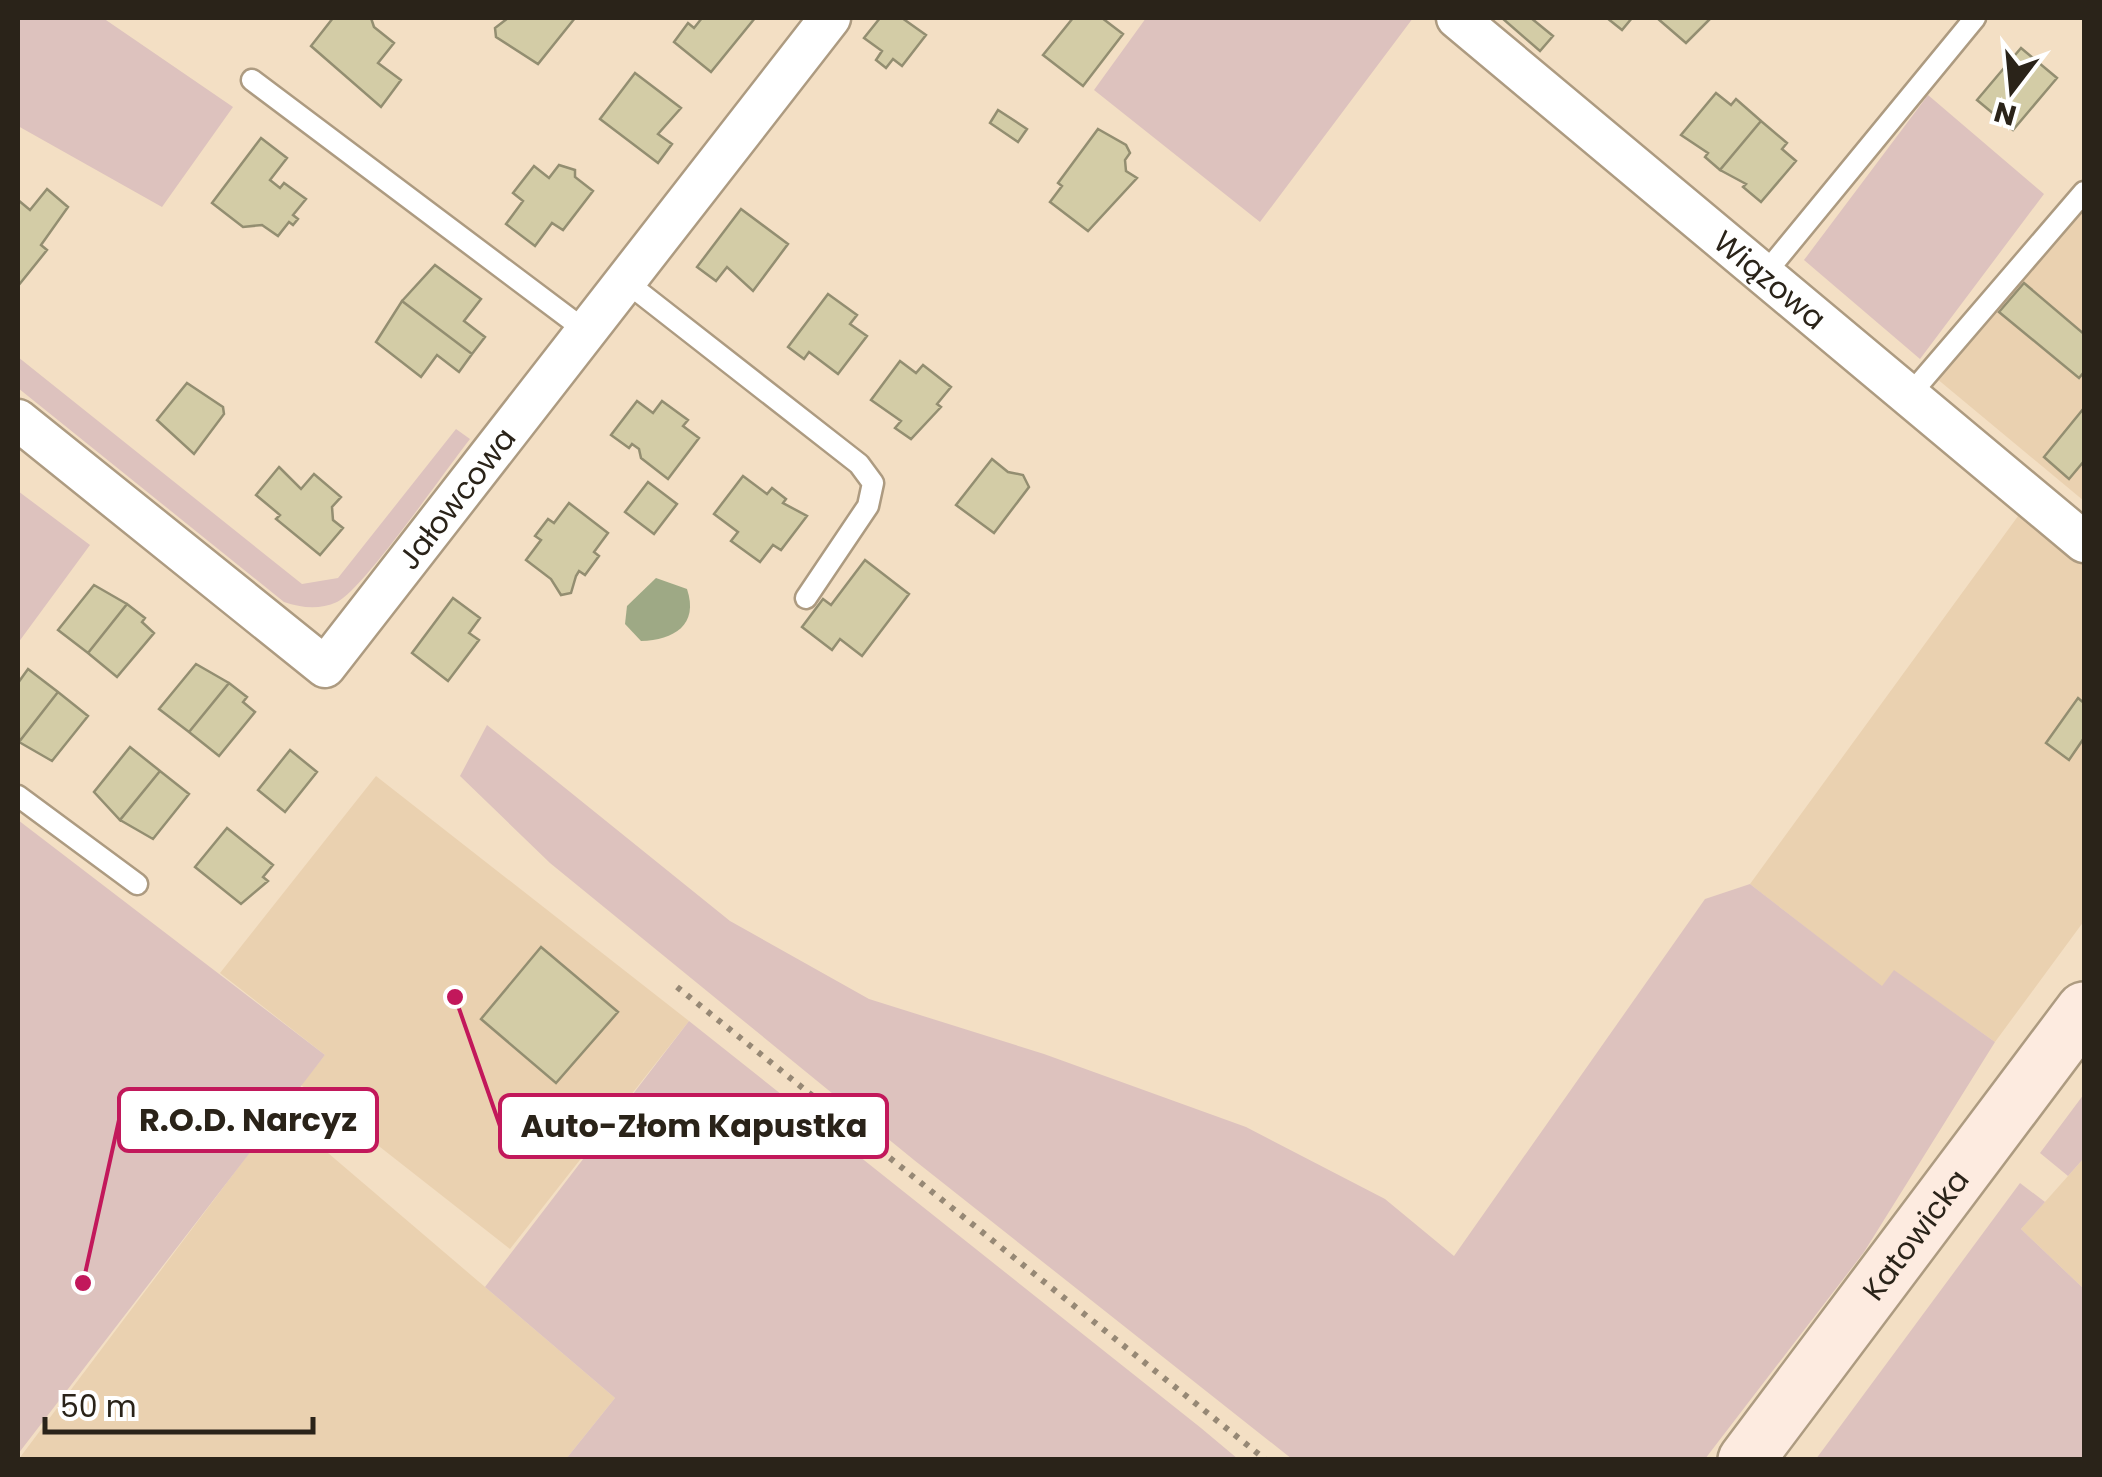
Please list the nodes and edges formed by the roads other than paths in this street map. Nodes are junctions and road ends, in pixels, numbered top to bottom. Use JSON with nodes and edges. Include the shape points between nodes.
{"nodes":[{"id":1,"x":827,"y":18,"type":"edge"},
{"id":2,"x":1457,"y":18,"type":"edge"},
{"id":3,"x":1975,"y":18,"type":"edge"},
{"id":4,"x":252,"y":80,"type":"dead end"},
{"id":5,"x":2084,"y":192,"type":"edge"},
{"id":6,"x":1762,"y":276,"type":"junction"},
{"id":7,"x":625,"y":281,"type":"junction"},
{"id":8,"x":586,"y":331,"type":"junction"},
{"id":9,"x":1907,"y":398,"type":"junction"},
{"id":10,"x":18,"y":420,"type":"edge"},
{"id":11,"x":2084,"y":542,"type":"edge"},
{"id":12,"x":806,"y":598,"type":"dead end"},
{"id":13,"x":18,"y":796,"type":"edge"},
{"id":14,"x":137,"y":884,"type":"dead end"},
{"id":15,"x":2084,"y":1010,"type":"edge"},
{"id":16,"x":1746,"y":1460,"type":"edge"}],
"edges":[{"from":1,"to":7,"type":"street","name":"Jałowcowa"},
{"from":2,"to":6,"type":"street","name":"Wiązowa"},
{"from":3,"to":6,"type":"lane"},
{"from":4,"to":8,"type":"lane"},
{"from":5,"to":9,"type":"lane"},
{"from":6,"to":9,"type":"street","name":"Wiązowa"},
{"from":7,"to":8,"type":"street","name":"Jałowcowa"},
{"from":7,"to":12,"type":"lane","via":[[859,464],[873,483],[868,506]]},
{"from":8,"to":10,"type":"street","name":"Jałowcowa","via":[[325,666]]},
{"from":9,"to":11,"type":"street","name":"Wiązowa"},
{"from":13,"to":14,"type":"lane"},
{"from":15,"to":16,"type":"main road","name":"Katowicka"}]}
